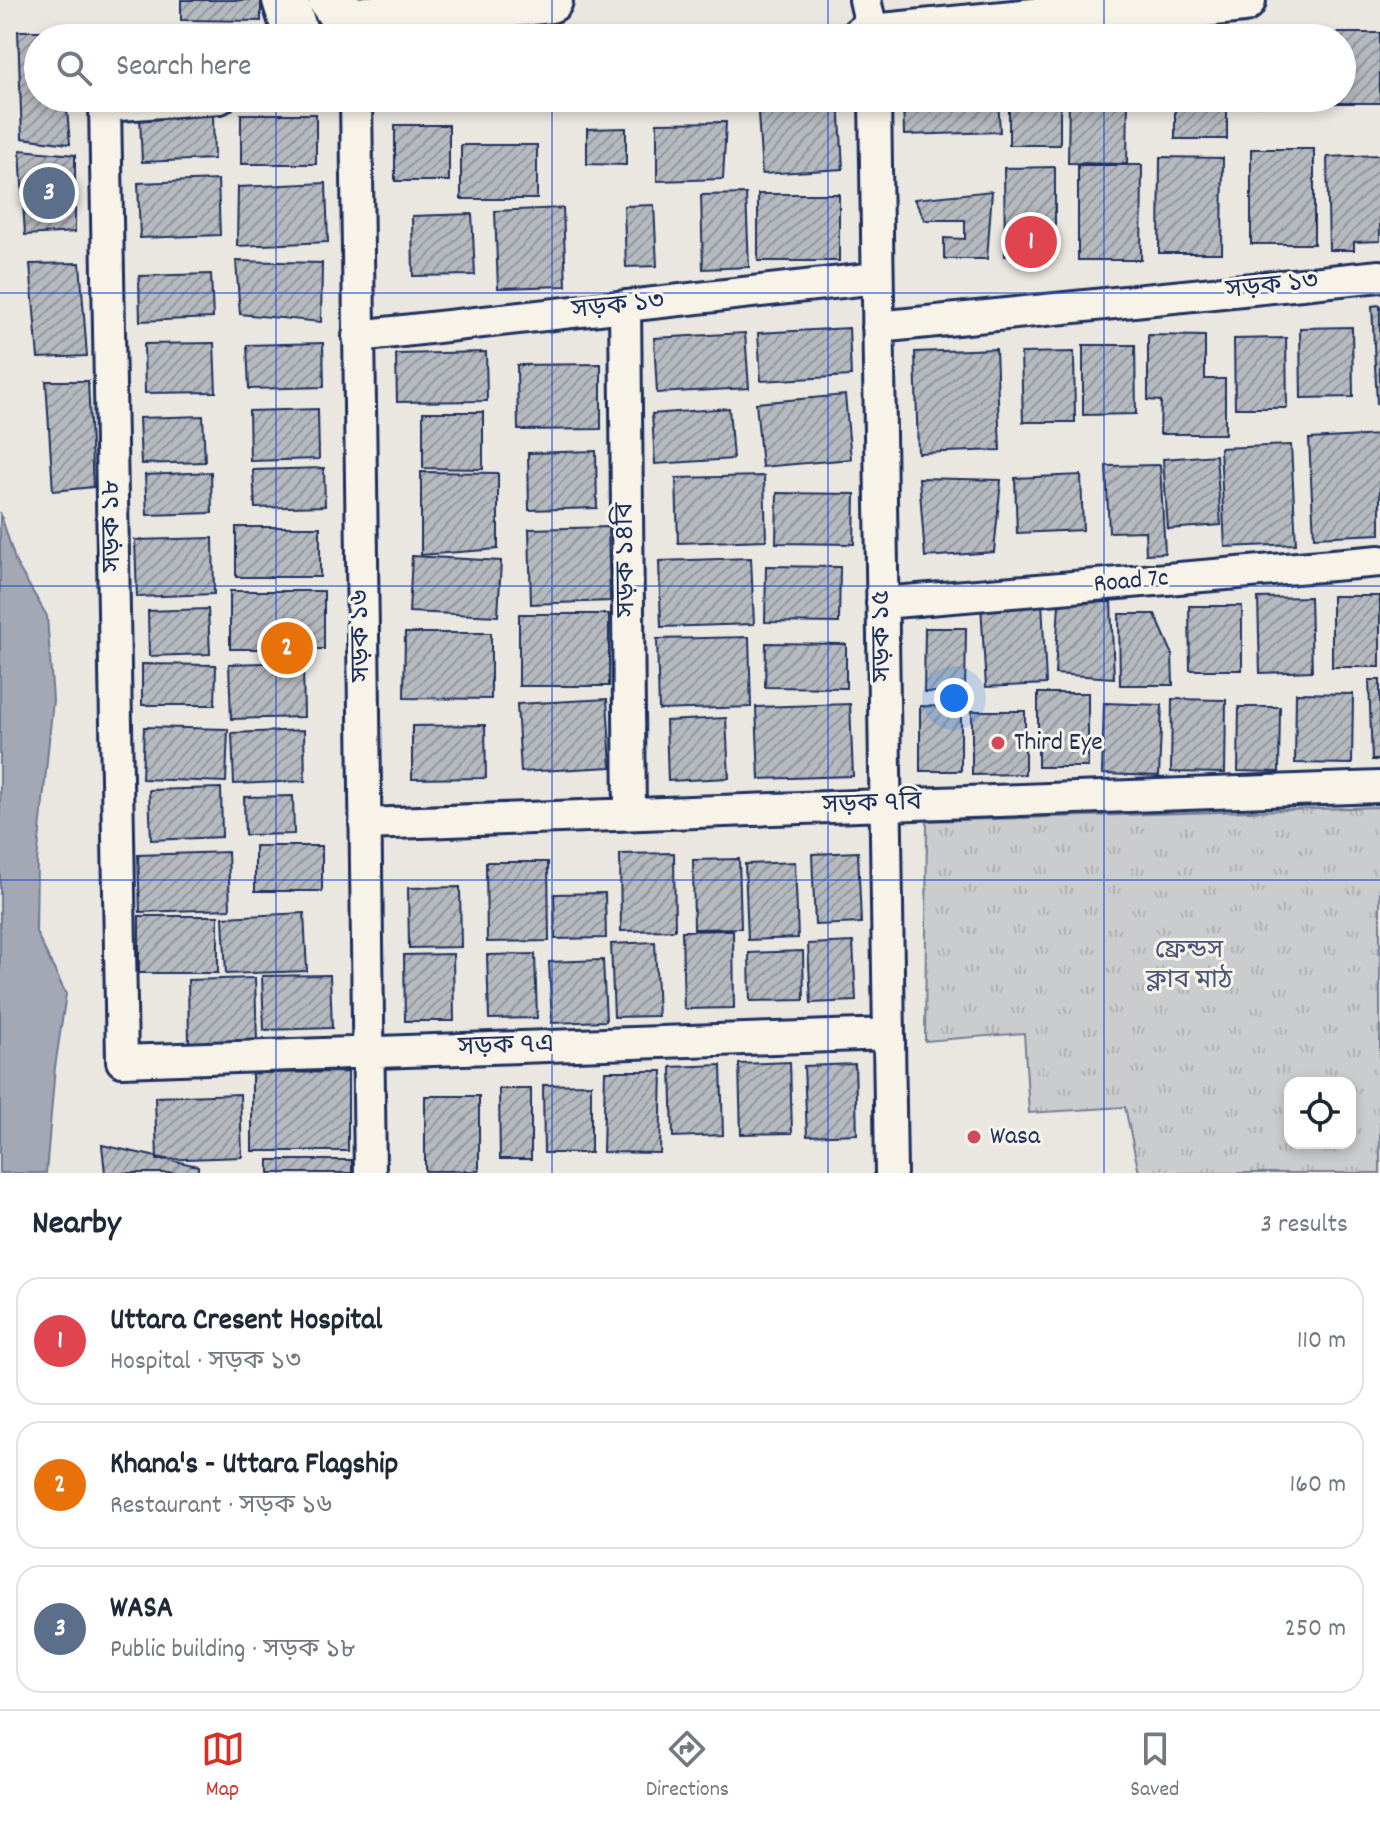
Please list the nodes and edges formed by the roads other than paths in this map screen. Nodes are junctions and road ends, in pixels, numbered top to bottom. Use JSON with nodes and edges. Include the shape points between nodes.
{"nodes":[{"id":1,"x":285,"y":0,"type":"edge"},
{"id":2,"x":550,"y":0,"type":"edge"},
{"id":3,"x":1243,"y":0,"type":"edge"},
{"id":4,"x":349,"y":19,"type":"edge"},
{"id":5,"x":293,"y":24,"type":"edge"},
{"id":6,"x":922,"y":24,"type":"edge"},
{"id":7,"x":105,"y":112,"type":"edge"},
{"id":8,"x":356,"y":112,"type":"edge"},
{"id":9,"x":875,"y":112,"type":"edge"},
{"id":10,"x":1380,"y":276,"type":"edge"},
{"id":11,"x":877,"y":278,"type":"junction"},
{"id":12,"x":625,"y":306,"type":"junction"},
{"id":13,"x":878,"y":327,"type":"junction"},
{"id":14,"x":358,"y":336,"type":"junction"},
{"id":15,"x":1380,"y":561,"type":"edge"},
{"id":16,"x":882,"y":603,"type":"junction"},
{"id":17,"x":1380,"y":787,"type":"edge"},
{"id":18,"x":885,"y":805,"type":"junction"},
{"id":19,"x":630,"y":814,"type":"junction"},
{"id":20,"x":365,"y":824,"type":"junction"},
{"id":21,"x":889,"y":1034,"type":"junction"},
{"id":22,"x":369,"y":1052,"type":"junction"},
{"id":23,"x":122,"y":1061,"type":"joint"},
{"id":24,"x":370,"y":1173,"type":"edge"},
{"id":25,"x":891,"y":1173,"type":"edge"}],
"edges":[{"from":1,"to":5,"type":"street"},
{"from":2,"to":4,"type":"street"},
{"from":3,"to":6,"type":"street"},
{"from":7,"to":23,"type":"street","name":"সড়ক ১৮"},
{"from":8,"to":14,"type":"street","name":"সড়ক ১৬"},
{"from":9,"to":11,"type":"street","name":"সড়ক ১৫"},
{"from":10,"to":13,"type":"street","name":"সড়ক ১৩"},
{"from":11,"to":12,"type":"street","name":"সড়ক ১৩"},
{"from":11,"to":13,"type":"street","name":"সড়ক ১৫"},
{"from":12,"to":14,"type":"street","name":"সড়ক ১৩"},
{"from":12,"to":19,"type":"street","name":"সড়ক ১৪বি"},
{"from":13,"to":16,"type":"street","name":"সড়ক ১৫"},
{"from":14,"to":20,"type":"street","name":"সড়ক ১৬"},
{"from":15,"to":16,"type":"street","name":"Road 7c"},
{"from":16,"to":18,"type":"street","name":"সড়ক ১৫"},
{"from":17,"to":18,"type":"street","name":"সড়ক ৭বি"},
{"from":18,"to":19,"type":"street","name":"সড়ক ৭বি"},
{"from":18,"to":21,"type":"street","name":"সড়ক ১৫"},
{"from":19,"to":20,"type":"street","name":"সড়ক ৭বি"},
{"from":20,"to":22,"type":"street","name":"সড়ক ১৬"},
{"from":21,"to":22,"type":"street","name":"সড়ক ৭এ"},
{"from":21,"to":25,"type":"street","name":"সড়ক ১৫"},
{"from":22,"to":23,"type":"street","name":"সড়ক ৭এ"},
{"from":22,"to":24,"type":"street","name":"সড়ক ১৬"}]}
